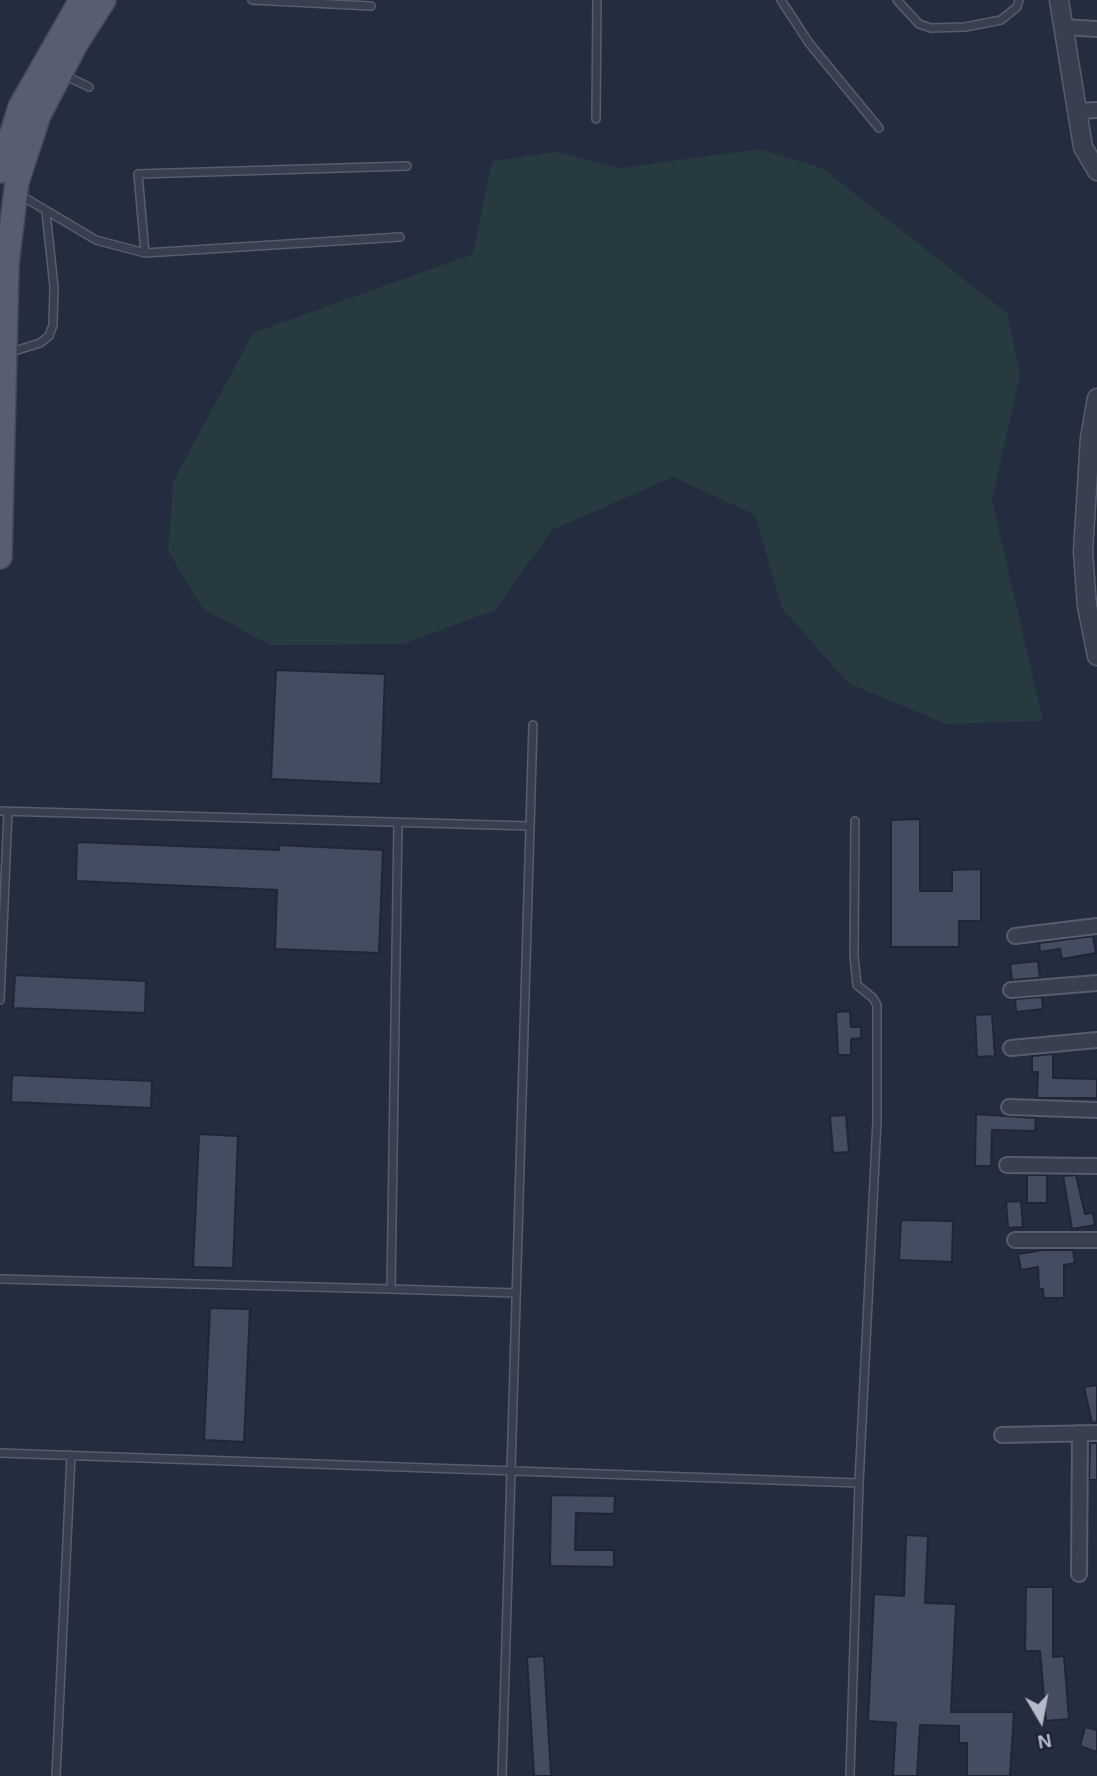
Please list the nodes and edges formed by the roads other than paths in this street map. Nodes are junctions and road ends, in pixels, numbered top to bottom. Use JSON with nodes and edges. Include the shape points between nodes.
{"nodes":[{"id":1,"x":81,"y":0,"type":"edge"},
{"id":2,"x":104,"y":0,"type":"edge"},
{"id":3,"x":252,"y":0,"type":"edge"},
{"id":4,"x":597,"y":0,"type":"edge"},
{"id":5,"x":781,"y":0,"type":"edge"},
{"id":6,"x":897,"y":0,"type":"edge"},
{"id":7,"x":1019,"y":0,"type":"edge"},
{"id":8,"x":1059,"y":0,"type":"edge"},
{"id":9,"x":371,"y":6,"type":"dead end"},
{"id":10,"x":1063,"y":27,"type":"junction"},
{"id":11,"x":1097,"y":29,"type":"edge"},
{"id":12,"x":60,"y":73,"type":"junction"},
{"id":13,"x":89,"y":88,"type":"dead end"},
{"id":14,"x":1097,"y":110,"type":"edge"},
{"id":15,"x":1077,"y":111,"type":"junction"},
{"id":16,"x":596,"y":119,"type":"dead end"},
{"id":17,"x":880,"y":128,"type":"dead end"},
{"id":18,"x":407,"y":166,"type":"dead end"},
{"id":19,"x":0,"y":171,"type":"edge"},
{"id":20,"x":1097,"y":171,"type":"edge"},
{"id":21,"x":16,"y":193,"type":"junction"},
{"id":22,"x":46,"y":212,"type":"junction"},
{"id":23,"x":400,"y":237,"type":"dead end"},
{"id":24,"x":145,"y":253,"type":"junction"},
{"id":25,"x":2,"y":354,"type":"edge"},
{"id":26,"x":1097,"y":398,"type":"edge"},
{"id":27,"x":1,"y":448,"type":"edge"},
{"id":28,"x":0,"y":557,"type":"edge"},
{"id":29,"x":1097,"y":656,"type":"edge"},
{"id":30,"x":533,"y":725,"type":"dead end"},
{"id":31,"x":4,"y":811,"type":"edge"},
{"id":32,"x":855,"y":821,"type":"dead end"},
{"id":33,"x":398,"y":822,"type":"junction"},
{"id":34,"x":530,"y":826,"type":"junction"},
{"id":35,"x":1097,"y":926,"type":"edge"},
{"id":36,"x":1015,"y":936,"type":"dead end"},
{"id":37,"x":1097,"y":983,"type":"edge"},
{"id":38,"x":1011,"y":990,"type":"dead end"},
{"id":39,"x":0,"y":1000,"type":"edge"},
{"id":40,"x":1097,"y":1040,"type":"edge"},
{"id":41,"x":1011,"y":1048,"type":"dead end"},
{"id":42,"x":1009,"y":1107,"type":"dead end"},
{"id":43,"x":1097,"y":1110,"type":"edge"},
{"id":44,"x":1007,"y":1165,"type":"dead end"},
{"id":45,"x":1097,"y":1166,"type":"edge"},
{"id":46,"x":1015,"y":1240,"type":"dead end"},
{"id":47,"x":1097,"y":1240,"type":"edge"},
{"id":48,"x":0,"y":1279,"type":"edge"},
{"id":49,"x":391,"y":1289,"type":"junction"},
{"id":50,"x":516,"y":1293,"type":"junction"},
{"id":51,"x":1080,"y":1433,"type":"junction"},
{"id":52,"x":1097,"y":1433,"type":"edge"},
{"id":53,"x":1002,"y":1435,"type":"dead end"},
{"id":54,"x":0,"y":1452,"type":"edge"},
{"id":55,"x":71,"y":1455,"type":"junction"},
{"id":56,"x":511,"y":1469,"type":"junction"},
{"id":57,"x":859,"y":1483,"type":"junction"},
{"id":58,"x":1079,"y":1574,"type":"dead end"},
{"id":59,"x":56,"y":1776,"type":"edge"},
{"id":60,"x":502,"y":1776,"type":"edge"},
{"id":61,"x":850,"y":1776,"type":"edge"}],
"edges":[{"from":1,"to":19,"type":"main road","via":[[20,107]]},
{"from":2,"to":12,"type":"main road"},
{"from":3,"to":9,"type":"lane"},
{"from":4,"to":16,"type":"lane"},
{"from":5,"to":17,"type":"lane","via":[[809,43]]},
{"from":6,"to":7,"type":"lane","via":[[919,24],[931,28],[1001,20]]},
{"from":8,"to":10,"type":"street"},
{"from":10,"to":11,"type":"street"},
{"from":10,"to":15,"type":"street"},
{"from":12,"to":13,"type":"lane"},
{"from":12,"to":21,"type":"main road","via":[[39,115]]},
{"from":14,"to":15,"type":"street"},
{"from":15,"to":20,"type":"street","via":[[1083,147]]},
{"from":18,"to":24,"type":"lane","via":[[138,174]]},
{"from":21,"to":22,"type":"lane"},
{"from":21,"to":25,"type":"main road"},
{"from":22,"to":24,"type":"lane","via":[[96,240]]},
{"from":22,"to":25,"type":"lane","via":[[53,325],[40,343]]},
{"from":23,"to":24,"type":"lane"},
{"from":25,"to":27,"type":"main road"},
{"from":26,"to":29,"type":"street","via":[[1083,552]]},
{"from":27,"to":28,"type":"main road"},
{"from":30,"to":34,"type":"lane"},
{"from":31,"to":33,"type":"lane"},
{"from":31,"to":39,"type":"lane"},
{"from":32,"to":57,"type":"lane","via":[[857,985],[873,998],[877,1018],[876,1160]]},
{"from":33,"to":34,"type":"lane"},
{"from":33,"to":49,"type":"lane"},
{"from":34,"to":50,"type":"lane"},
{"from":35,"to":36,"type":"street"},
{"from":37,"to":38,"type":"street"},
{"from":40,"to":41,"type":"street"},
{"from":42,"to":43,"type":"street"},
{"from":44,"to":45,"type":"street"},
{"from":46,"to":47,"type":"street"},
{"from":48,"to":49,"type":"lane"},
{"from":49,"to":50,"type":"lane"},
{"from":50,"to":56,"type":"lane"},
{"from":51,"to":52,"type":"street"},
{"from":51,"to":53,"type":"street"},
{"from":51,"to":58,"type":"street"},
{"from":54,"to":55,"type":"lane"},
{"from":55,"to":56,"type":"lane"},
{"from":55,"to":59,"type":"lane"},
{"from":56,"to":57,"type":"lane"},
{"from":56,"to":60,"type":"lane"},
{"from":57,"to":61,"type":"lane"}]}
